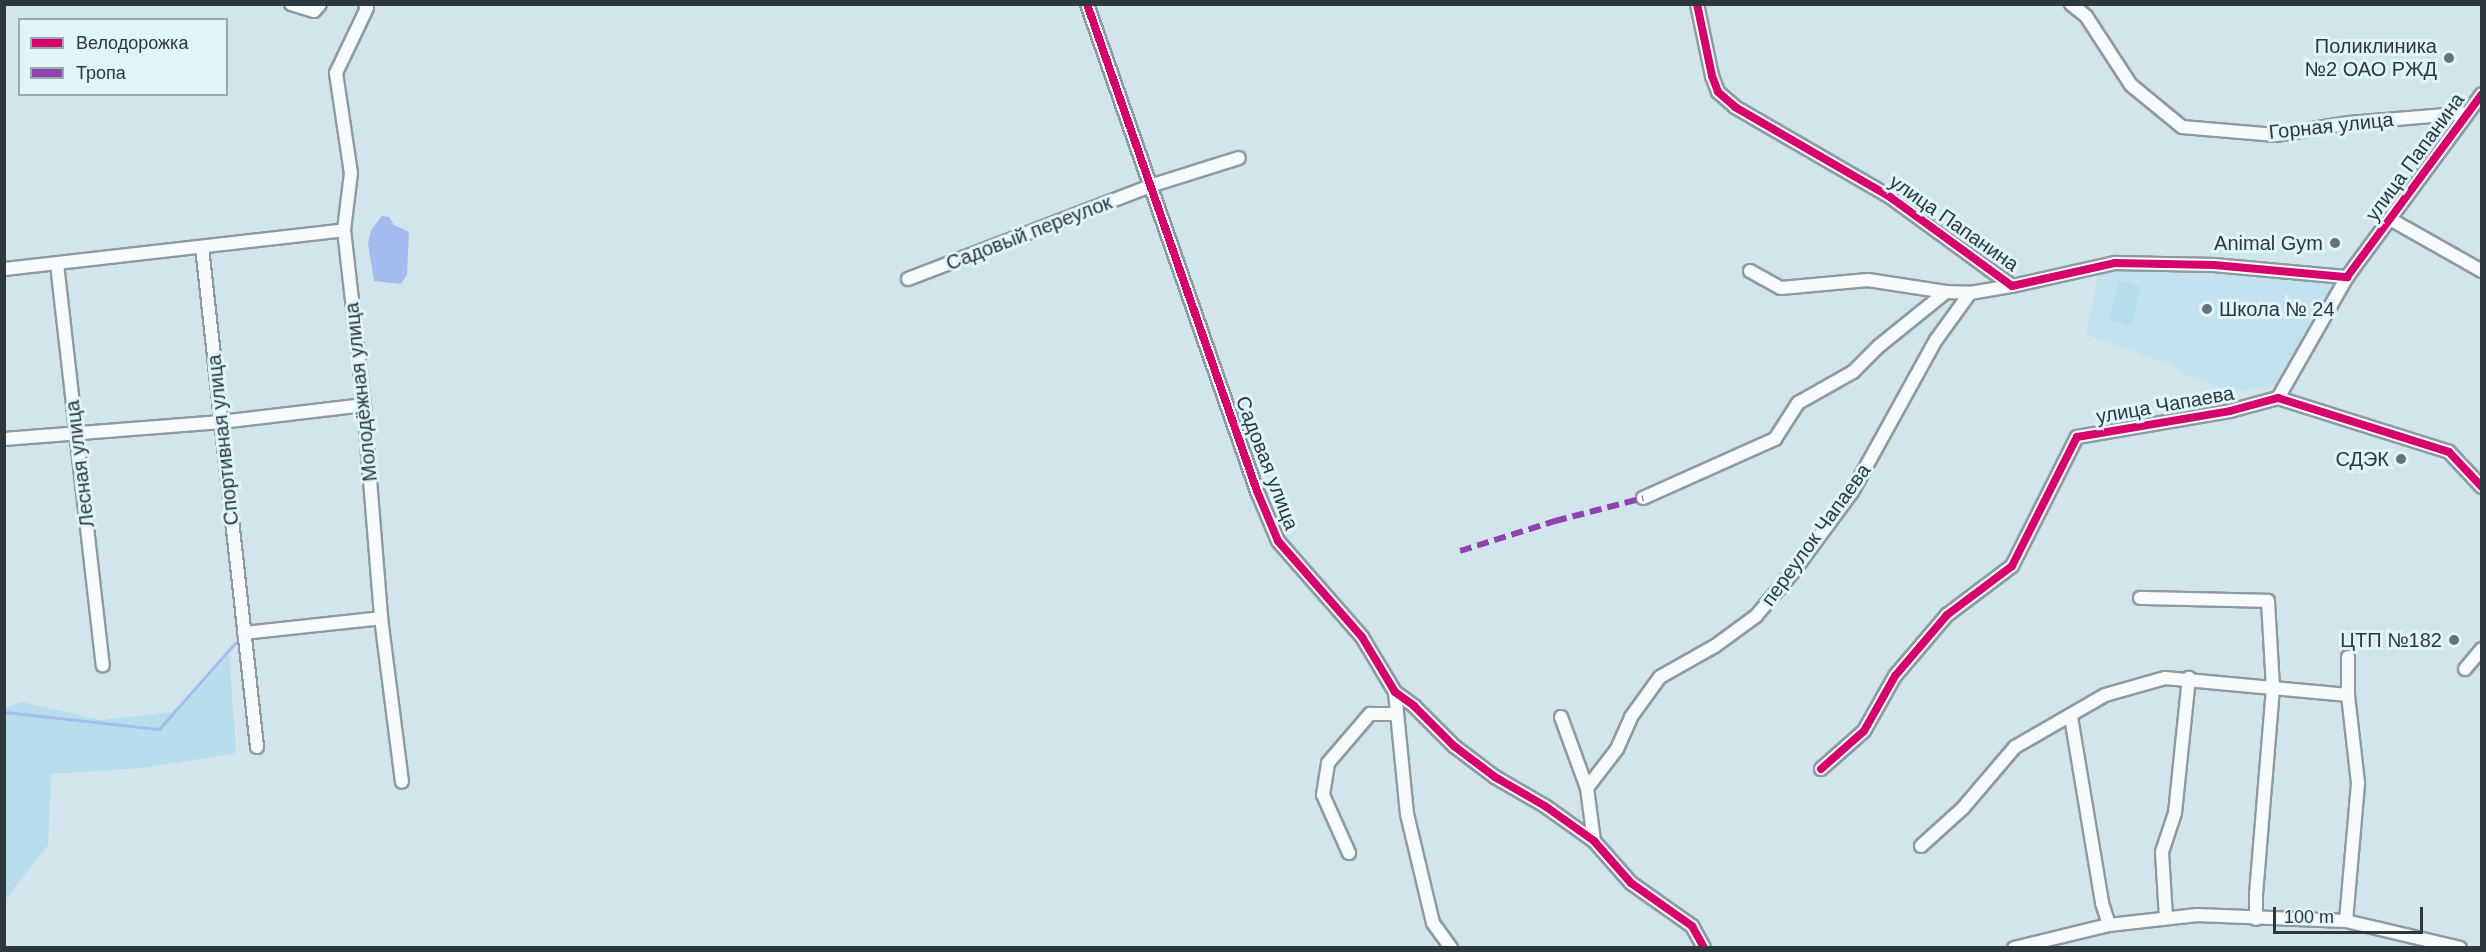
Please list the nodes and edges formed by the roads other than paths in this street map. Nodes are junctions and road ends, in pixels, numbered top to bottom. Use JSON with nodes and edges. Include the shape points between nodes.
{"nodes":[{"id":1,"x":291,"y":4,"type":"edge"},
{"id":2,"x":320,"y":4,"type":"edge"},
{"id":3,"x":1087,"y":4,"type":"edge"},
{"id":4,"x":1697,"y":4,"type":"edge"},
{"id":5,"x":2071,"y":4,"type":"edge"},
{"id":6,"x":366,"y":6,"type":"edge"},
{"id":7,"x":2481,"y":94,"type":"edge"},
{"id":8,"x":2467,"y":113,"type":"junction"},
{"id":9,"x":1239,"y":158,"type":"dead end"},
{"id":10,"x":1150,"y":186,"type":"junction"},
{"id":11,"x":2390,"y":219,"type":"junction"},
{"id":12,"x":344,"y":230,"type":"junction"},
{"id":13,"x":202,"y":247,"type":"junction"},
{"id":14,"x":57,"y":264,"type":"junction"},
{"id":15,"x":4,"y":269,"type":"edge"},
{"id":16,"x":1750,"y":271,"type":"dead end"},
{"id":17,"x":2481,"y":271,"type":"edge"},
{"id":18,"x":2347,"y":277,"type":"junction"},
{"id":19,"x":908,"y":279,"type":"dead end"},
{"id":20,"x":2012,"y":286,"type":"junction"},
{"id":21,"x":1946,"y":292,"type":"junction"},
{"id":22,"x":1970,"y":293,"type":"junction"},
{"id":23,"x":2278,"y":398,"type":"junction"},
{"id":24,"x":364,"y":405,"type":"junction"},
{"id":25,"x":221,"y":422,"type":"junction"},
{"id":26,"x":76,"y":434,"type":"junction"},
{"id":27,"x":4,"y":439,"type":"edge"},
{"id":28,"x":2481,"y":487,"type":"edge"},
{"id":29,"x":1643,"y":498,"type":"dead end"},
{"id":30,"x":2140,"y":598,"type":"dead end"},
{"id":31,"x":381,"y":618,"type":"junction"},
{"id":32,"x":244,"y":633,"type":"junction"},
{"id":33,"x":2481,"y":649,"type":"edge"},
{"id":34,"x":2348,"y":657,"type":"dead end"},
{"id":35,"x":103,"y":665,"type":"dead end"},
{"id":36,"x":2465,"y":669,"type":"dead end"},
{"id":37,"x":2189,"y":678,"type":"junction"},
{"id":38,"x":2273,"y":688,"type":"junction"},
{"id":39,"x":1395,"y":692,"type":"junction"},
{"id":40,"x":2348,"y":695,"type":"junction"},
{"id":41,"x":1397,"y":714,"type":"junction"},
{"id":42,"x":1561,"y":717,"type":"dead end"},
{"id":43,"x":2070,"y":717,"type":"junction"},
{"id":44,"x":257,"y":747,"type":"dead end"},
{"id":45,"x":1821,"y":769,"type":"dead end"},
{"id":46,"x":402,"y":782,"type":"dead end"},
{"id":47,"x":1587,"y":788,"type":"junction"},
{"id":48,"x":1594,"y":841,"type":"junction"},
{"id":49,"x":1920,"y":846,"type":"dead end"},
{"id":50,"x":1349,"y":853,"type":"dead end"},
{"id":51,"x":2166,"y":918,"type":"junction"},
{"id":52,"x":2256,"y":919,"type":"junction"},
{"id":53,"x":2346,"y":921,"type":"junction"},
{"id":54,"x":2109,"y":926,"type":"junction"},
{"id":55,"x":1450,"y":947,"type":"edge"},
{"id":56,"x":1704,"y":948,"type":"edge"},
{"id":57,"x":2014,"y":948,"type":"edge"},
{"id":58,"x":2460,"y":948,"type":"edge"}],
"edges":[{"from":1,"to":2,"type":"street","via":[[314,11]]},
{"from":3,"to":10,"type":"street","name":"Садовая улица"},
{"from":4,"to":20,"type":"street","name":"улица Папанина","via":[[1718,92],[1735,107],[1890,197]]},
{"from":5,"to":8,"type":"street","name":"Горная улица","via":[[2086,16],[2131,85],[2182,127],[2276,135],[2349,123]]},
{"from":6,"to":12,"type":"street","name":"Молодёжная улица","via":[[336,73],[351,173]]},
{"from":7,"to":8,"type":"street","name":"улица Папанина"},
{"from":8,"to":11,"type":"street","name":"улица Папанина"},
{"from":9,"to":10,"type":"street","name":"Садовый переулок"},
{"from":10,"to":19,"type":"street","name":"Садовый переулок"},
{"from":10,"to":39,"type":"street","name":"Садовая улица","via":[[1278,541],[1362,637]]},
{"from":11,"to":17,"type":"street"},
{"from":11,"to":18,"type":"street","name":"улица Папанина"},
{"from":12,"to":13,"type":"street"},
{"from":12,"to":24,"type":"street","name":"Молодёжная улица"},
{"from":13,"to":14,"type":"street"},
{"from":13,"to":25,"type":"street","name":"Спортивная улица"},
{"from":14,"to":15,"type":"street"},
{"from":14,"to":26,"type":"street","name":"Лесная улица"},
{"from":16,"to":21,"type":"street","via":[[1781,288],[1868,280]]},
{"from":18,"to":20,"type":"street","name":"улица Папанина","via":[[2214,265],[2115,263]]},
{"from":18,"to":23,"type":"street"},
{"from":20,"to":22,"type":"street"},
{"from":21,"to":22,"type":"street"},
{"from":21,"to":29,"type":"street","via":[[1853,372],[1798,404],[1775,439]]},
{"from":22,"to":47,"type":"street","name":"переулок Чапаева","via":[[1936,340],[1852,492],[1793,572],[1756,616],[1660,677],[1631,717],[1617,749]]},
{"from":23,"to":28,"type":"street","via":[[2449,453]]},
{"from":23,"to":45,"type":"street","name":"улица Чапаева","via":[[2209,415],[2078,437],[2012,566],[1947,615],[1895,676],[1864,731]]},
{"from":24,"to":25,"type":"street"},
{"from":24,"to":31,"type":"street","name":"Молодёжная улица"},
{"from":25,"to":26,"type":"street"},
{"from":25,"to":32,"type":"street","name":"Спортивная улица"},
{"from":26,"to":27,"type":"street"},
{"from":26,"to":35,"type":"street","name":"Лесная улица"},
{"from":30,"to":38,"type":"street","via":[[2268,601]]},
{"from":31,"to":32,"type":"street"},
{"from":31,"to":46,"type":"street","name":"Молодёжная улица"},
{"from":32,"to":44,"type":"street"},
{"from":33,"to":36,"type":"street"},
{"from":34,"to":40,"type":"street"},
{"from":37,"to":38,"type":"street"},
{"from":37,"to":43,"type":"street","via":[[2165,678],[2105,695]]},
{"from":37,"to":51,"type":"street","via":[[2175,813],[2162,852]]},
{"from":38,"to":40,"type":"street"},
{"from":38,"to":52,"type":"street"},
{"from":39,"to":41,"type":"street","name":"Садовая улица"},
{"from":39,"to":48,"type":"street","name":"Садовая улица","via":[[1495,777]]},
{"from":40,"to":53,"type":"street","via":[[2358,783]]},
{"from":41,"to":50,"type":"street","via":[[1370,714],[1328,763],[1323,795]]},
{"from":41,"to":55,"type":"street","name":"Садовая улица","via":[[1407,814],[1433,923]]},
{"from":42,"to":47,"type":"street"},
{"from":43,"to":49,"type":"street","via":[[2015,747],[1963,808]]},
{"from":43,"to":54,"type":"street"},
{"from":47,"to":48,"type":"street"},
{"from":48,"to":56,"type":"street","name":"Садовая улица","via":[[1631,883],[1692,926]]},
{"from":51,"to":52,"type":"street","via":[[2197,915]]},
{"from":51,"to":54,"type":"street"},
{"from":52,"to":53,"type":"street"},
{"from":53,"to":58,"type":"street"},
{"from":54,"to":57,"type":"street"}]}
